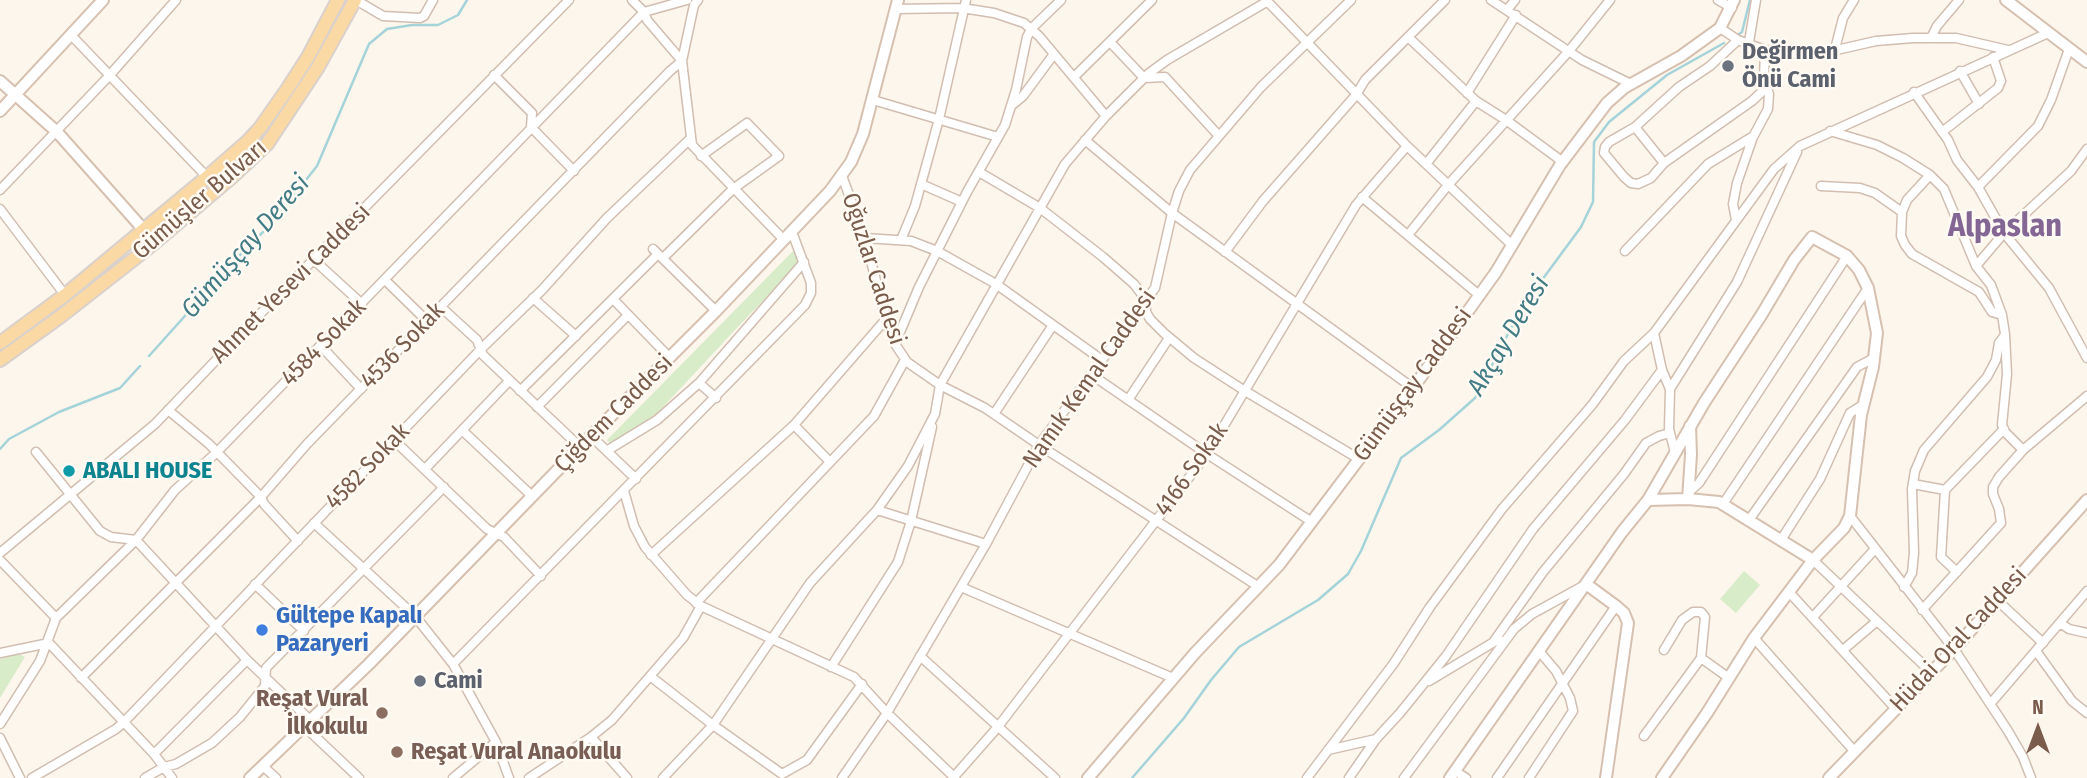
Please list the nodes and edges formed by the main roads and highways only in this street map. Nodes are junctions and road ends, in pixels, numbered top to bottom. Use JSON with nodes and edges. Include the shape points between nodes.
{"nodes":[{"id":1,"x":338,"y":0,"type":"edge"},
{"id":2,"x":355,"y":0,"type":"edge"},
{"id":3,"x":143,"y":229,"type":"junction"},
{"id":4,"x":155,"y":242,"type":"junction"},
{"id":5,"x":0,"y":343,"type":"edge"},
{"id":6,"x":0,"y":360,"type":"edge"}],
"edges":[{"from":1,"to":3,"type":"main road","name":"Gümüşler Bulvarı","via":[[308,57],[260,128]]},
{"from":2,"to":4,"type":"main road","name":"Gümüşler Bulvarı","via":[[267,144]]},
{"from":3,"to":4,"type":"main road","via":[[142,241]]},
{"from":3,"to":5,"type":"main road","name":"Gümüşler Bulvarı"},
{"from":4,"to":6,"type":"main road","name":"Gümüşler Bulvarı"}]}
